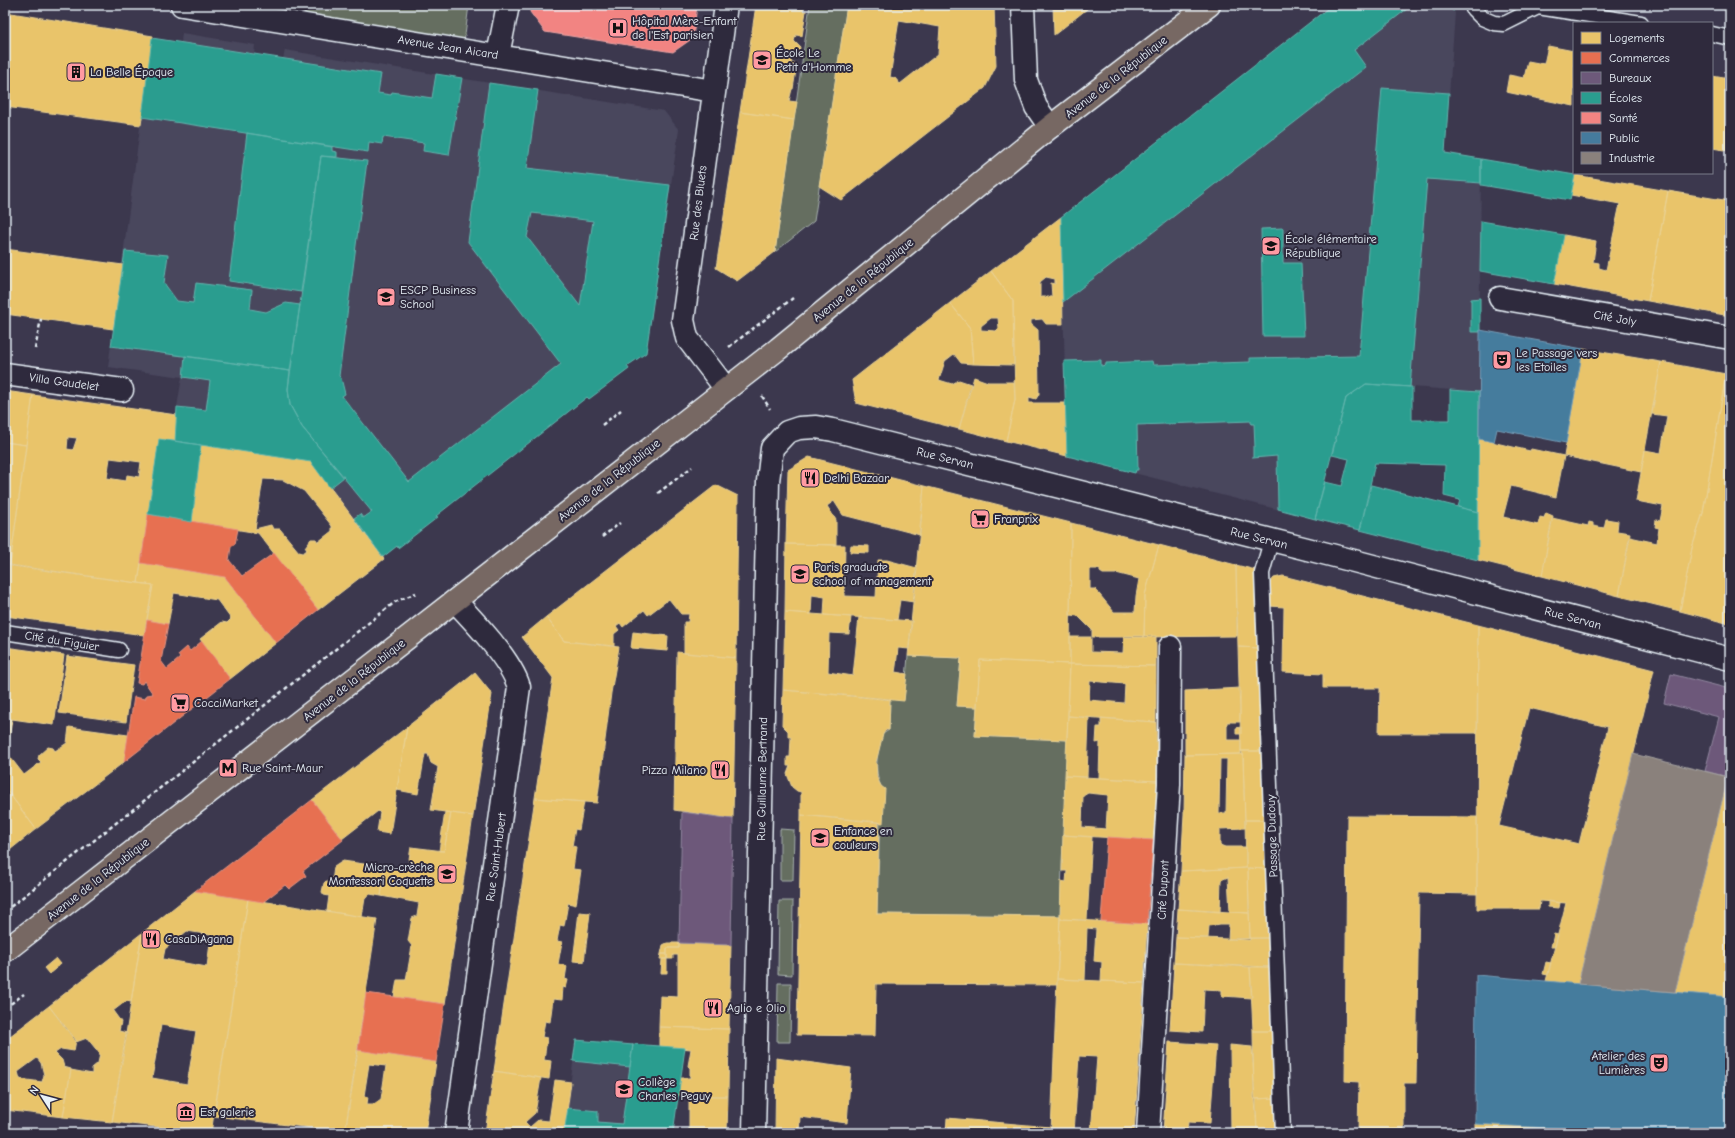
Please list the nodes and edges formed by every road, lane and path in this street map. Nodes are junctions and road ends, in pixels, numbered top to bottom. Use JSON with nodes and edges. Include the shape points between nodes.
{"nodes":[{"id":1,"x":182,"y":5,"type":"edge"},
{"id":2,"x":508,"y":5,"type":"edge"},
{"id":3,"x":726,"y":5,"type":"edge"},
{"id":4,"x":1023,"y":5,"type":"edge"},
{"id":5,"x":1209,"y":5,"type":"edge"},
{"id":6,"x":1473,"y":9,"type":"dead end"},
{"id":7,"x":1635,"y":22,"type":"edge"},
{"id":8,"x":1713,"y":34,"type":"edge"},
{"id":9,"x":1730,"y":38,"type":"edge"},
{"id":10,"x":498,"y":55,"type":"junction"},
{"id":11,"x":714,"y":91,"type":"junction"},
{"id":12,"x":1050,"y":127,"type":"junction"},
{"id":13,"x":1500,"y":298,"type":"dead end"},
{"id":14,"x":41,"y":319,"type":"dead end"},
{"id":15,"x":1730,"y":338,"type":"edge"},
{"id":16,"x":35,"y":350,"type":"dead end"},
{"id":17,"x":5,"y":374,"type":"edge"},
{"id":18,"x":726,"y":388,"type":"junction"},
{"id":19,"x":122,"y":390,"type":"dead end"},
{"id":20,"x":621,"y":410,"type":"dead end"},
{"id":21,"x":602,"y":425,"type":"dead end"},
{"id":22,"x":787,"y":432,"type":"joint"},
{"id":23,"x":692,"y":467,"type":"dead end"},
{"id":24,"x":658,"y":493,"type":"dead end"},
{"id":25,"x":620,"y":523,"type":"dead end"},
{"id":26,"x":602,"y":537,"type":"dead end"},
{"id":27,"x":1271,"y":541,"type":"junction"},
{"id":28,"x":421,"y":591,"type":"dead end"},
{"id":29,"x":456,"y":601,"type":"junction"},
{"id":30,"x":5,"y":632,"type":"edge"},
{"id":31,"x":1170,"y":647,"type":"dead end"},
{"id":32,"x":119,"y":650,"type":"dead end"},
{"id":33,"x":1730,"y":659,"type":"edge"},
{"id":34,"x":5,"y":911,"type":"edge"},
{"id":35,"x":5,"y":951,"type":"edge"},
{"id":36,"x":24,"y":994,"type":"dead end"},
{"id":37,"x":5,"y":1008,"type":"edge"},
{"id":38,"x":456,"y":1133,"type":"edge"},
{"id":39,"x":754,"y":1133,"type":"edge"},
{"id":40,"x":1148,"y":1133,"type":"edge"},
{"id":41,"x":1283,"y":1133,"type":"edge"}],
"edges":[{"from":1,"to":10,"type":"street","name":"Avenue Jean Aicard"},
{"from":2,"to":10,"type":"street"},
{"from":3,"to":11,"type":"street","name":"Rue des Bluets"},
{"from":4,"to":12,"type":"street","via":[[1026,80],[1036,107]]},
{"from":5,"to":12,"type":"main road","name":"Avenue de la République"},
{"from":6,"to":7,"type":"lane","via":[[1482,18],[1504,24],[1538,7]]},
{"from":8,"to":9,"type":"lane"},
{"from":10,"to":11,"type":"street","name":"Avenue Jean Aicard"},
{"from":11,"to":18,"type":"street","name":"Rue des Bluets","via":[[683,320],[687,338]]},
{"from":12,"to":18,"type":"main road","name":"Avenue de la République","via":[[797,334]]},
{"from":13,"to":15,"type":"street","name":"Cité Joly"},
{"from":14,"to":16,"type":"path"},
{"from":17,"to":19,"type":"street","name":"Villa Gaudelet"},
{"from":18,"to":29,"type":"main road","name":"Avenue de la République"},
{"from":20,"to":21,"type":"path"},
{"from":22,"to":27,"type":"street","name":"Rue Servan","via":[[816,427],[833,430]]},
{"from":22,"to":39,"type":"street","name":"Rue Guillaume Bertrand","via":[[772,448],[768,481]]},
{"from":23,"to":24,"type":"path"},
{"from":25,"to":26,"type":"path"},
{"from":27,"to":33,"type":"street","name":"Rue Servan"},
{"from":27,"to":41,"type":"lane","name":"Passage Dudouy","via":[[1262,573]]},
{"from":28,"to":34,"type":"path","via":[[395,602]]},
{"from":29,"to":35,"type":"main road","name":"Avenue de la République"},
{"from":29,"to":38,"type":"street","name":"Rue Saint-Hubert","via":[[511,668],[519,687]]},
{"from":30,"to":32,"type":"lane","name":"Cité du Figuier"},
{"from":31,"to":40,"type":"street","name":"Cité Dupont","via":[[1169,784]]},
{"from":36,"to":37,"type":"path"}]}
